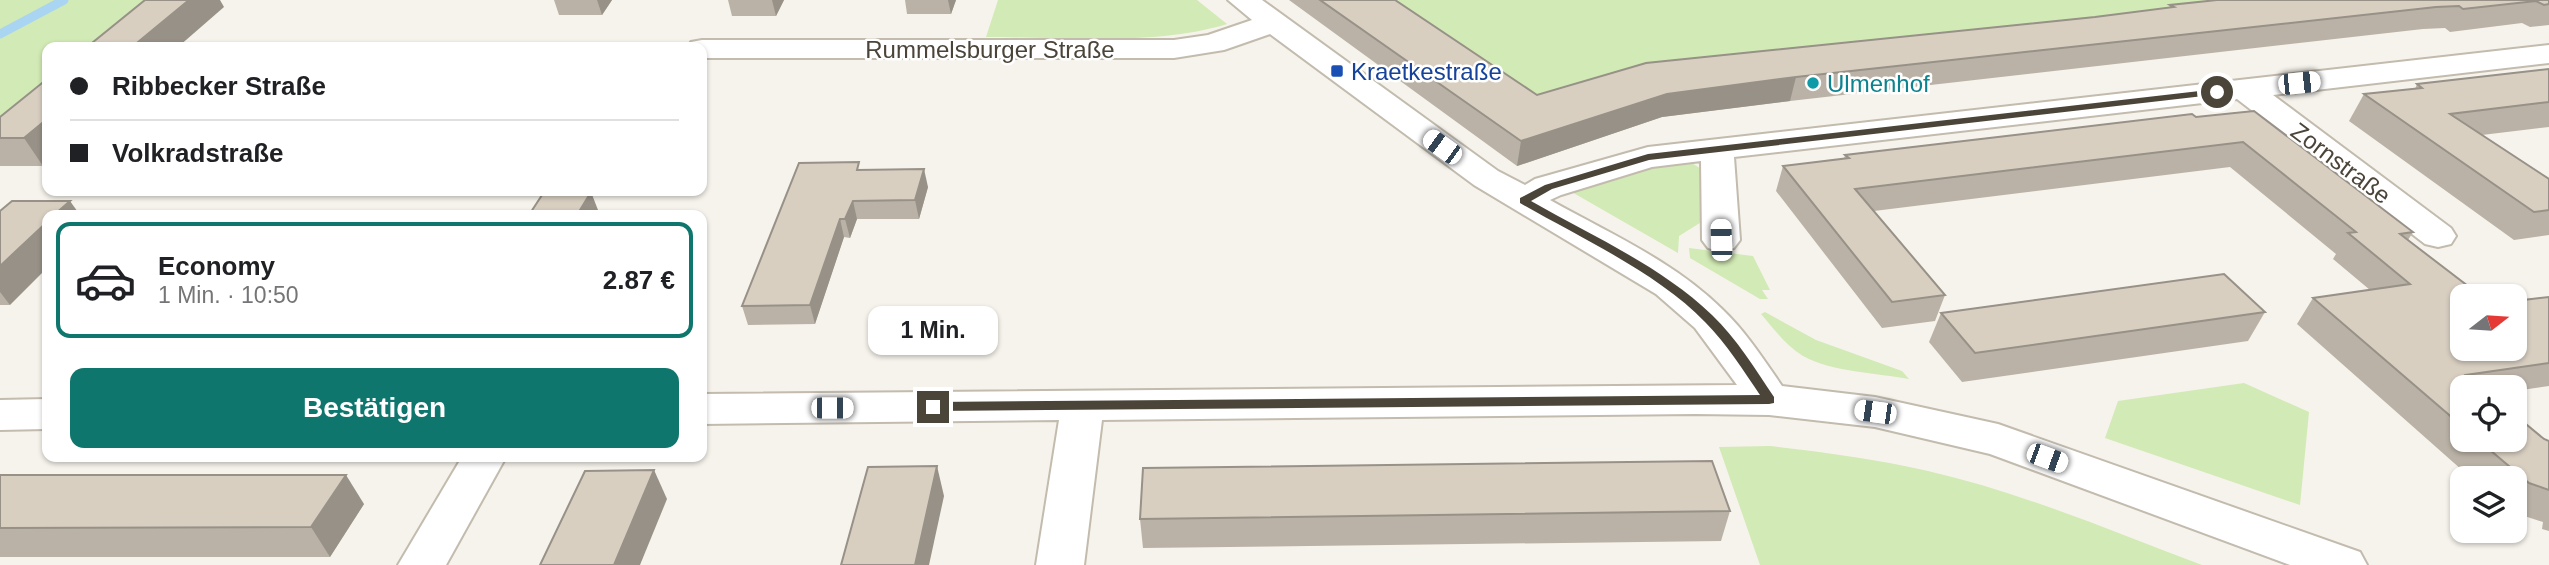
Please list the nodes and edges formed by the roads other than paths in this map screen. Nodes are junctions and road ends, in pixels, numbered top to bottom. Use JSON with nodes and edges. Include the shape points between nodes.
{"nodes":[{"id":1,"x":1243,"y":0,"type":"edge"},
{"id":2,"x":1274,"y":23,"type":"junction"},
{"id":3,"x":707,"y":50,"type":"edge"},
{"id":4,"x":2549,"y":54,"type":"edge"},
{"id":5,"x":2244,"y":89,"type":"junction"},
{"id":6,"x":1712,"y":150,"type":"junction"},
{"id":7,"x":1524,"y":201,"type":"junction"},
{"id":8,"x":2438,"y":236,"type":"dead end"},
{"id":9,"x":1721,"y":240,"type":"dead end"},
{"id":10,"x":1769,"y":400,"type":"junction"},
{"id":11,"x":1083,"y":406,"type":"junction"},
{"id":12,"x":707,"y":409,"type":"edge"},
{"id":13,"x":42,"y":414,"type":"edge"},
{"id":14,"x":0,"y":415,"type":"edge"},
{"id":15,"x":481,"y":462,"type":"edge"},
{"id":16,"x":2321,"y":561,"type":"edge"},
{"id":17,"x":422,"y":565,"type":"edge"},
{"id":18,"x":1060,"y":565,"type":"edge"}],
"edges":[{"from":1,"to":2,"type":"street"},
{"from":2,"to":3,"type":"street","name":"Rummelsburger Straße","via":[[1213,43],[1174,49]]},
{"from":2,"to":7,"type":"street","via":[[1453,155]]},
{"from":4,"to":5,"type":"street"},
{"from":5,"to":6,"type":"street"},
{"from":5,"to":8,"type":"street","name":"Zornstraße"},
{"from":6,"to":7,"type":"street","via":[[1648,157],[1548,187]]},
{"from":6,"to":9,"type":"street","via":[[1718,159]]},
{"from":7,"to":10,"type":"street","via":[[1670,285],[1717,328]]},
{"from":10,"to":11,"type":"street"},
{"from":10,"to":16,"type":"street","via":[[1875,412],[1998,440]]},
{"from":11,"to":12,"type":"street"},
{"from":11,"to":18,"type":"street"},
{"from":13,"to":14,"type":"street"},
{"from":15,"to":17,"type":"street"}]}
